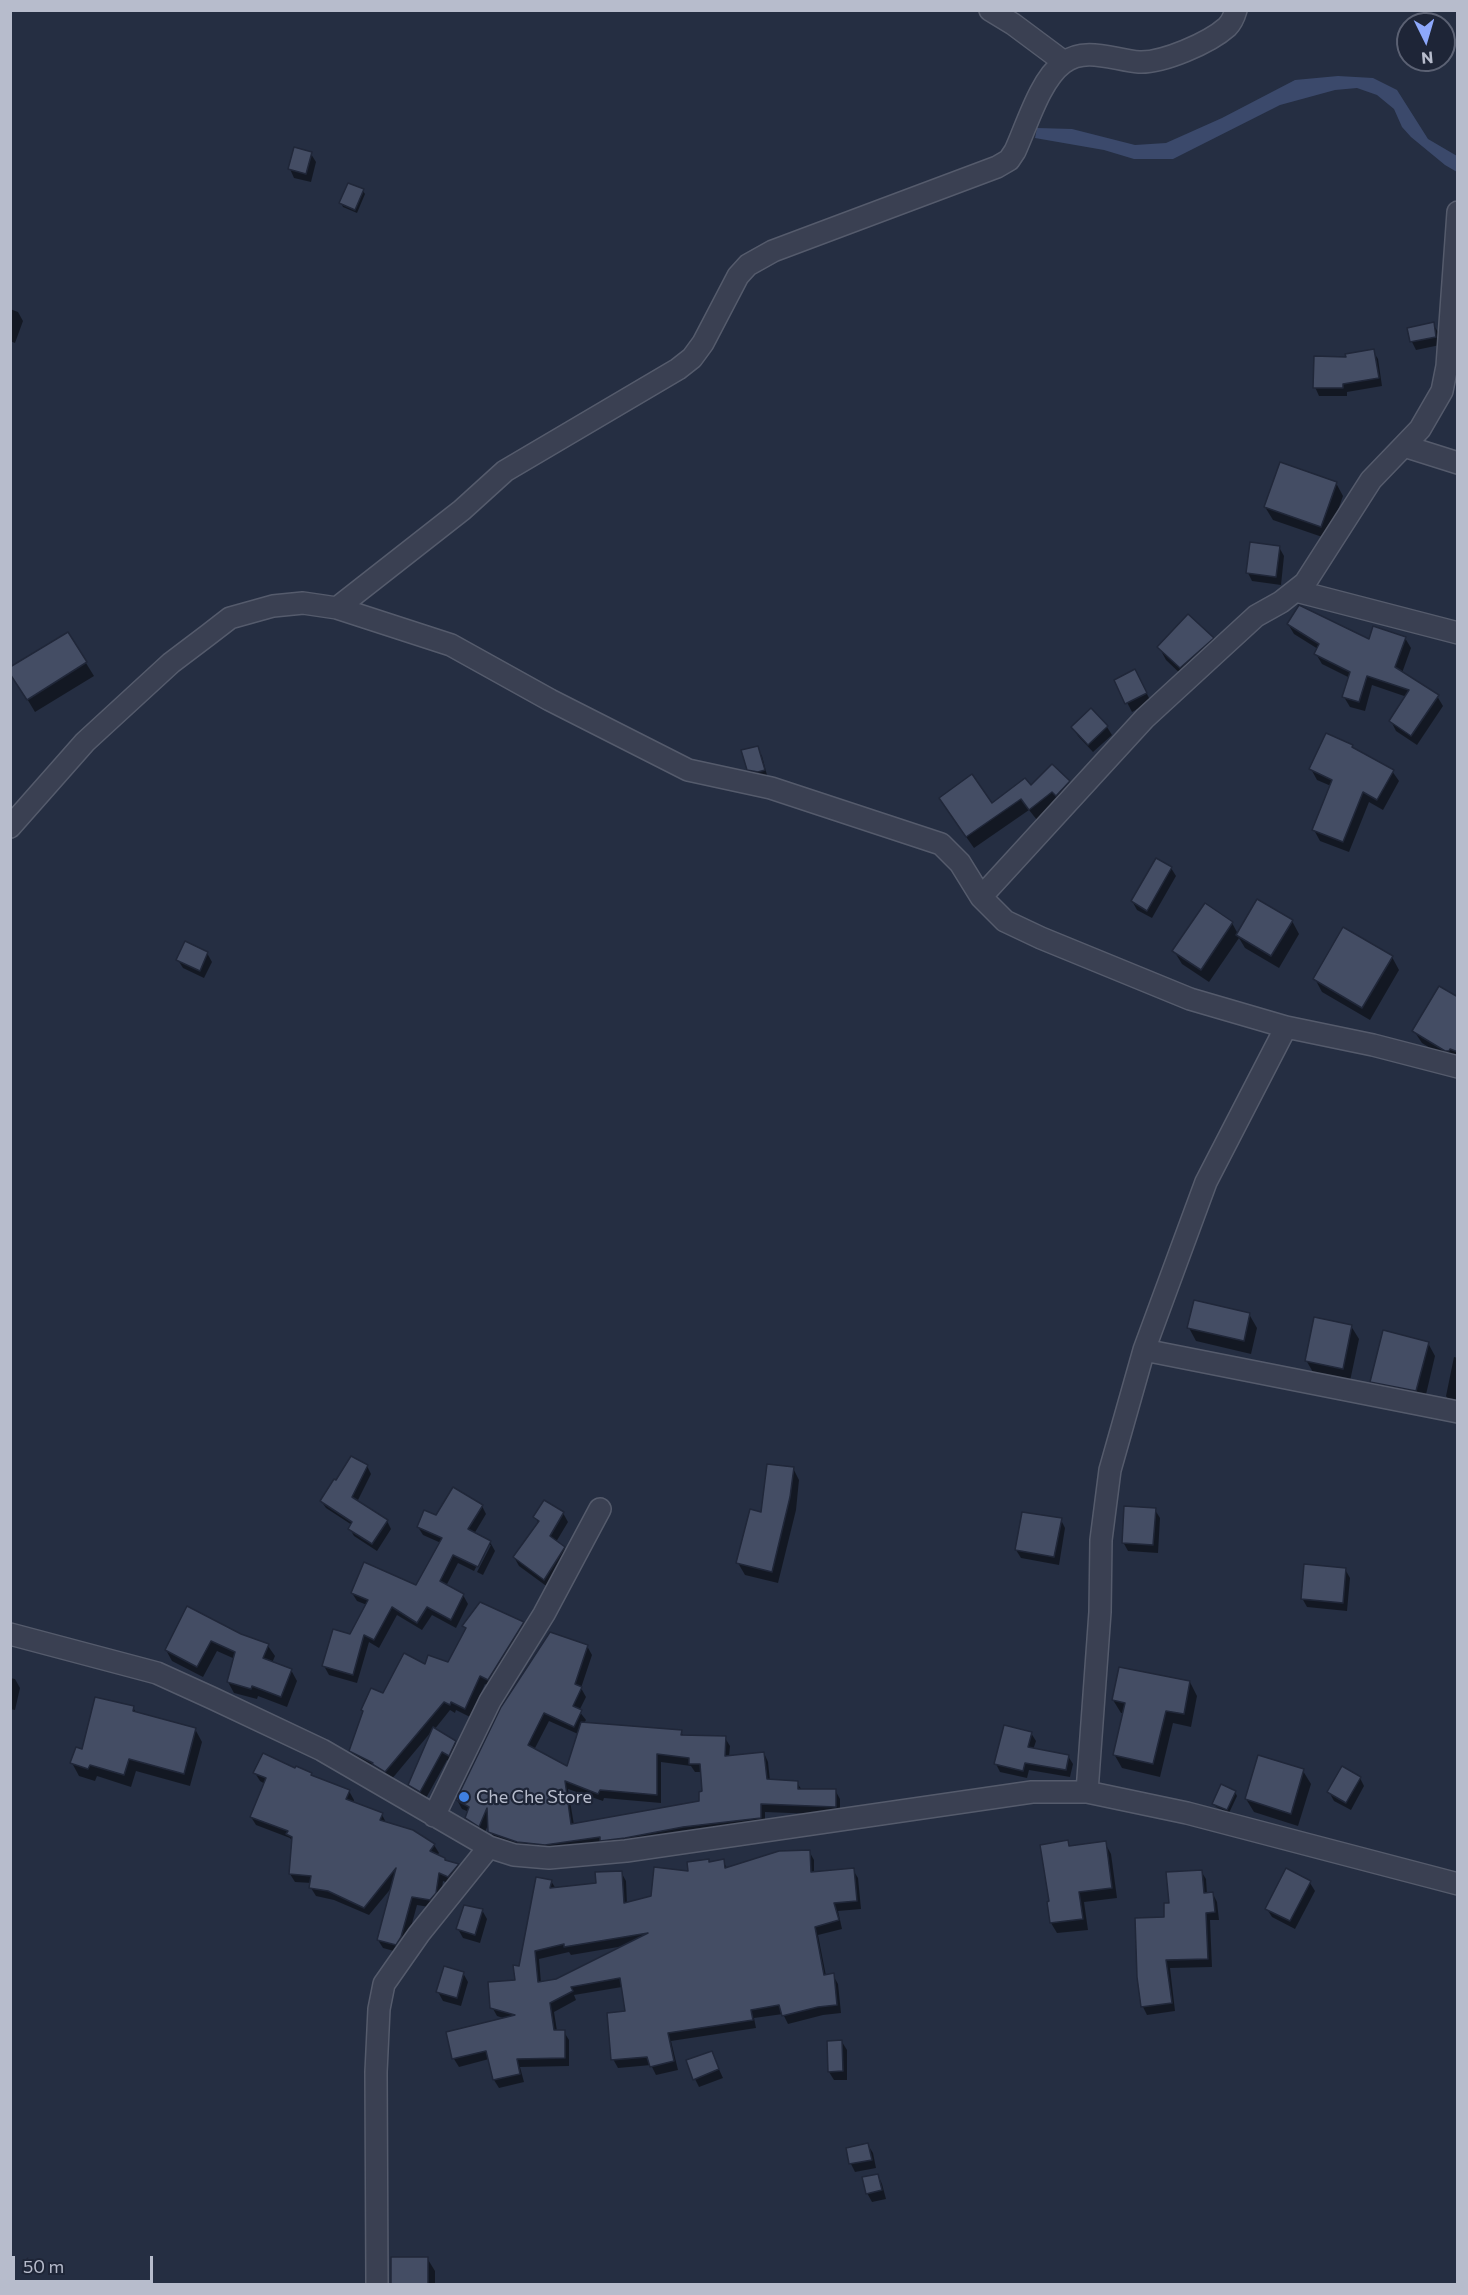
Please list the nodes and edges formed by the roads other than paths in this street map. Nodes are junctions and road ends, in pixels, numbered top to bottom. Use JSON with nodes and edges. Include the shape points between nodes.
{"nodes":[{"id":1,"x":990,"y":10,"type":"edge"},
{"id":2,"x":1236,"y":10,"type":"edge"},
{"id":3,"x":1064,"y":62,"type":"junction"},
{"id":4,"x":1458,"y":212,"type":"edge"},
{"id":5,"x":1404,"y":446,"type":"junction"},
{"id":6,"x":1458,"y":463,"type":"edge"},
{"id":7,"x":1296,"y":591,"type":"junction"},
{"id":8,"x":337,"y":608,"type":"junction"},
{"id":9,"x":1458,"y":633,"type":"edge"},
{"id":10,"x":10,"y":827,"type":"edge"},
{"id":11,"x":981,"y":897,"type":"junction"},
{"id":12,"x":1286,"y":1026,"type":"junction"},
{"id":13,"x":1458,"y":1067,"type":"edge"},
{"id":14,"x":1144,"y":1350,"type":"junction"},
{"id":15,"x":1458,"y":1412,"type":"edge"},
{"id":16,"x":600,"y":1509,"type":"dead end"},
{"id":17,"x":10,"y":1634,"type":"edge"},
{"id":18,"x":1087,"y":1792,"type":"junction"},
{"id":19,"x":434,"y":1816,"type":"junction"},
{"id":20,"x":489,"y":1847,"type":"junction"},
{"id":21,"x":1458,"y":1884,"type":"edge"},
{"id":22,"x":377,"y":2284,"type":"edge"}],
"edges":[{"from":1,"to":3,"type":"street"},
{"from":2,"to":3,"type":"street","via":[[1228,26],[1166,58],[1140,62],[1090,54]]},
{"from":3,"to":8,"type":"street","via":[[1046,83],[1009,160],[773,251],[748,265],[692,358],[505,471],[462,510]]},
{"from":4,"to":5,"type":"street","via":[[1442,391],[1420,429]]},
{"from":5,"to":6,"type":"street"},
{"from":5,"to":7,"type":"street","via":[[1371,480]]},
{"from":7,"to":9,"type":"street"},
{"from":7,"to":11,"type":"street","via":[[1256,616],[1145,718]]},
{"from":8,"to":10,"type":"street","via":[[303,603],[273,606],[230,618],[171,663],[85,742]]},
{"from":8,"to":11,"type":"street","via":[[451,645],[688,770],[771,788],[941,844],[960,863]]},
{"from":11,"to":12,"type":"street","via":[[1005,921],[1041,938],[1190,999]]},
{"from":12,"to":13,"type":"street"},
{"from":12,"to":14,"type":"street","via":[[1206,1182]]},
{"from":14,"to":15,"type":"street"},
{"from":14,"to":18,"type":"street","via":[[1110,1470],[1101,1539],[1100,1612]]},
{"from":16,"to":19,"type":"street","via":[[544,1614],[490,1701]]},
{"from":17,"to":19,"type":"street","via":[[157,1673],[322,1750]]},
{"from":18,"to":20,"type":"street","via":[[1032,1792],[617,1852],[549,1858],[514,1855]]},
{"from":18,"to":21,"type":"street","via":[[1187,1813]]},
{"from":19,"to":20,"type":"street"},
{"from":20,"to":22,"type":"street","via":[[384,1984],[376,2072]]}]}
